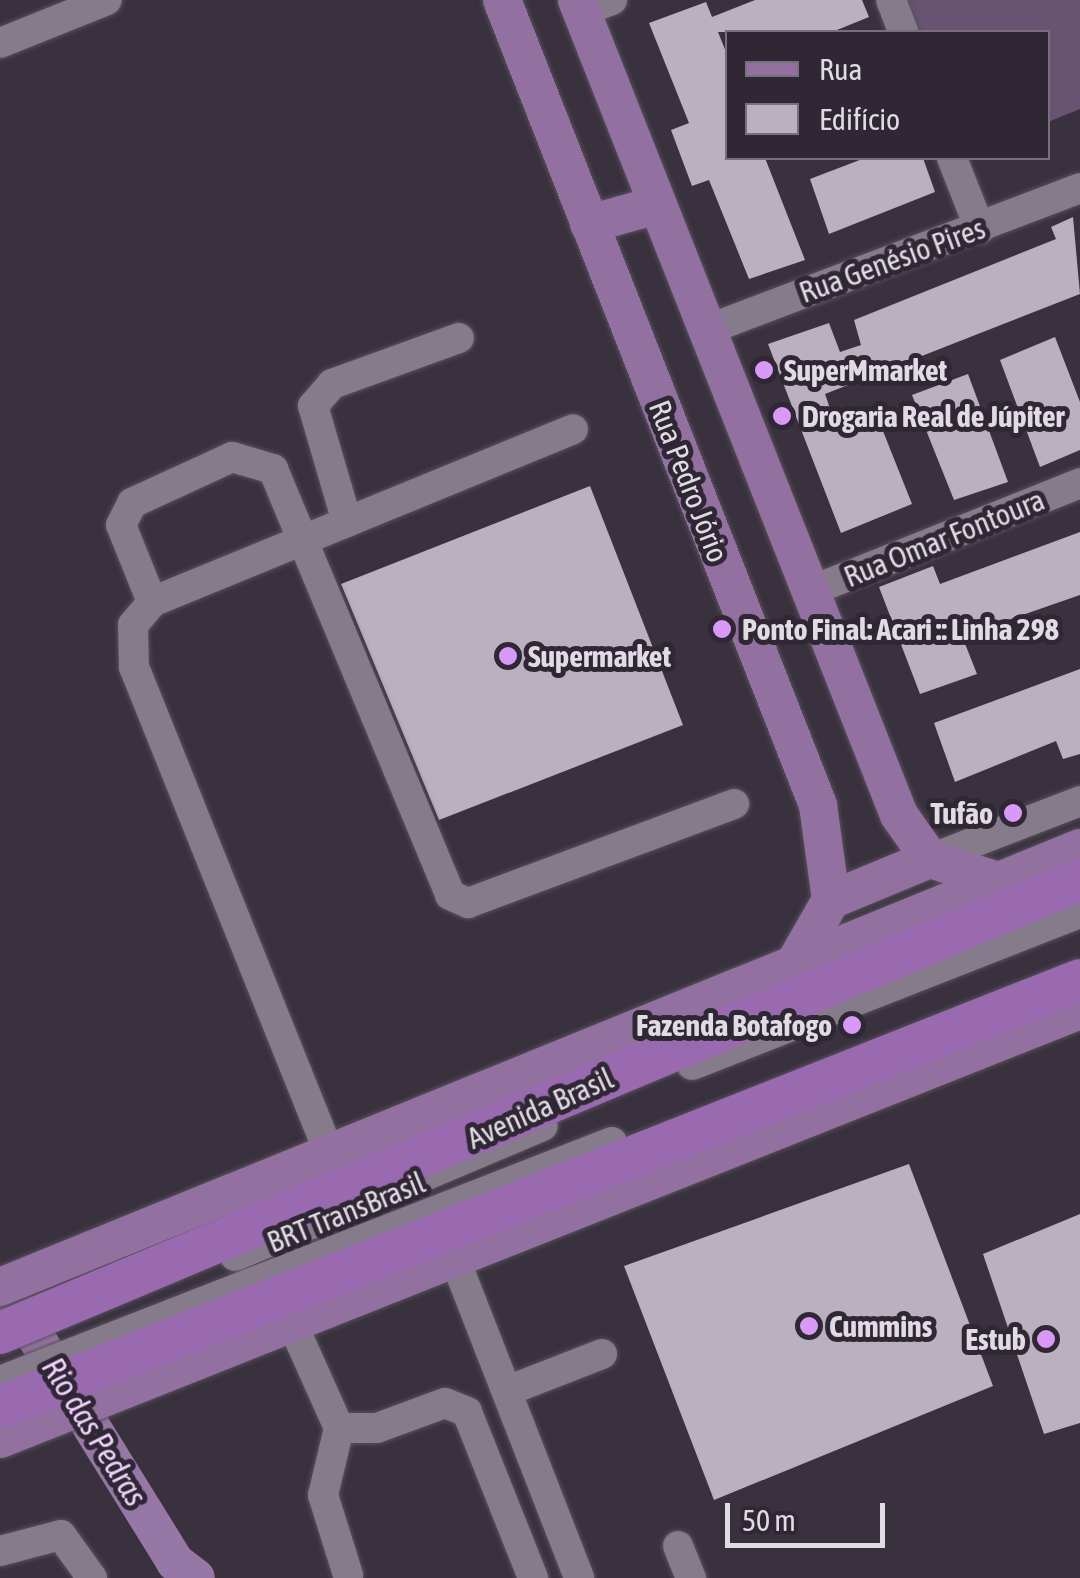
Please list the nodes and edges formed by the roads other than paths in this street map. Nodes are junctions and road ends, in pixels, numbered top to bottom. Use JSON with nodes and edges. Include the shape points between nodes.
{"nodes":[{"id":1,"x":107,"y":0,"type":"edge"},
{"id":2,"x":502,"y":0,"type":"edge"},
{"id":3,"x":891,"y":0,"type":"edge"},
{"id":4,"x":590,"y":4,"type":"edge"},
{"id":5,"x":902,"y":30,"type":"edge"},
{"id":6,"x":0,"y":43,"type":"edge"},
{"id":7,"x":953,"y":160,"type":"edge"},
{"id":8,"x":1080,"y":188,"type":"edge"},
{"id":9,"x":656,"y":204,"type":"junction"},
{"id":10,"x":589,"y":224,"type":"junction"},
{"id":11,"x":980,"y":229,"type":"junction"},
{"id":12,"x":704,"y":331,"type":"junction"},
{"id":13,"x":459,"y":338,"type":"dead end"},
{"id":14,"x":573,"y":429,"type":"dead end"},
{"id":15,"x":1080,"y":483,"type":"edge"},
{"id":16,"x":347,"y":522,"type":"junction"},
{"id":17,"x":301,"y":541,"type":"junction"},
{"id":18,"x":808,"y":592,"type":"junction"},
{"id":19,"x":152,"y":602,"type":"junction"},
{"id":20,"x":1080,"y":800,"type":"edge"},
{"id":21,"x":734,"y":804,"type":"dead end"},
{"id":22,"x":1080,"y":848,"type":"edge"},
{"id":23,"x":930,"y":859,"type":"junction"},
{"id":24,"x":1080,"y":880,"type":"edge"},
{"id":25,"x":998,"y":881,"type":"junction"},
{"id":26,"x":831,"y":900,"type":"junction"},
{"id":27,"x":1080,"y":913,"type":"edge"},
{"id":28,"x":1080,"y":958,"type":"edge"},
{"id":29,"x":796,"y":961,"type":"junction"},
{"id":30,"x":1080,"y":980,"type":"edge"},
{"id":31,"x":1080,"y":1010,"type":"edge"},
{"id":32,"x":330,"y":1154,"type":"junction"},
{"id":33,"x":456,"y":1262,"type":"junction"},
{"id":34,"x":0,"y":1287,"type":"edge"},
{"id":35,"x":292,"y":1322,"type":"junction"},
{"id":36,"x":0,"y":1333,"type":"edge"},
{"id":37,"x":100,"y":1342,"type":"junction"},
{"id":38,"x":0,"y":1349,"type":"edge"},
{"id":39,"x":602,"y":1354,"type":"dead end"},
{"id":40,"x":0,"y":1381,"type":"edge"},
{"id":41,"x":507,"y":1391,"type":"junction"},
{"id":42,"x":3,"y":1427,"type":"edge"},
{"id":43,"x":338,"y":1428,"type":"junction"},
{"id":44,"x":678,"y":1546,"type":"dead end"},
{"id":45,"x":0,"y":1551,"type":"edge"},
{"id":46,"x":348,"y":1575,"type":"dead end"},
{"id":47,"x":92,"y":1578,"type":"edge"},
{"id":48,"x":533,"y":1578,"type":"edge"},
{"id":49,"x":578,"y":1578,"type":"edge"},
{"id":50,"x":691,"y":1578,"type":"edge"}],
"edges":[{"from":1,"to":6,"type":"street"},
{"from":2,"to":10,"type":"main road","name":"Rua Pedro Jório"},
{"from":3,"to":5,"type":"street"},
{"from":4,"to":9,"type":"main road"},
{"from":7,"to":11,"type":"street"},
{"from":8,"to":11,"type":"street","name":"Rua Genésio Pires"},
{"from":9,"to":10,"type":"main road"},
{"from":9,"to":12,"type":"main road"},
{"from":10,"to":26,"type":"main road","name":"Rua Pedro Jório","via":[[818,805]]},
{"from":11,"to":12,"type":"street","name":"Rua Genésio Pires"},
{"from":12,"to":18,"type":"main road"},
{"from":13,"to":16,"type":"street","via":[[332,384],[312,406]]},
{"from":14,"to":16,"type":"street"},
{"from":15,"to":18,"type":"street","name":"Rua Omar Fontoura"},
{"from":16,"to":17,"type":"street"},
{"from":17,"to":19,"type":"street"},
{"from":17,"to":19,"type":"street","via":[[273,469],[252,457],[151,490],[121,525]]},
{"from":17,"to":21,"type":"street","via":[[450,894],[486,902]]},
{"from":18,"to":23,"type":"main road","via":[[899,816]]},
{"from":19,"to":32,"type":"street","via":[[133,625],[134,667]]},
{"from":20,"to":23,"type":"street"},
{"from":22,"to":25,"type":"main road","name":"Avenida Brasil"},
{"from":23,"to":25,"type":"main road"},
{"from":23,"to":26,"type":"main road"},
{"from":24,"to":37,"type":"highway","name":"Avenida Brasil"},
{"from":25,"to":29,"type":"main road","name":"Avenida Brasil"},
{"from":26,"to":29,"type":"main road"},
{"from":27,"to":37,"type":"street","name":"BRT TransBrasil"},
{"from":28,"to":37,"type":"street","name":"BRT TransBrasil"},
{"from":29,"to":32,"type":"main road","name":"Avenida Brasil"},
{"from":30,"to":37,"type":"highway","name":"Avenida Brasil"},
{"from":31,"to":33,"type":"main road","name":"Avenida Brasil"},
{"from":32,"to":34,"type":"main road","name":"Avenida Brasil"},
{"from":33,"to":35,"type":"main road","name":"Avenida Brasil"},
{"from":33,"to":41,"type":"street"},
{"from":35,"to":37,"type":"main road","name":"Avenida Brasil"},
{"from":35,"to":43,"type":"street"},
{"from":36,"to":37,"type":"highway","name":"Avenida Brasil"},
{"from":37,"to":38,"type":"street","name":"BRT TransBrasil"},
{"from":37,"to":40,"type":"street","name":"BRT TransBrasil"},
{"from":37,"to":42,"type":"highway","name":"Avenida Brasil"},
{"from":39,"to":41,"type":"street"},
{"from":41,"to":49,"type":"street"},
{"from":43,"to":46,"type":"street","via":[[323,1495]]},
{"from":43,"to":48,"type":"street","via":[[378,1428],[445,1403],[467,1412]]},
{"from":44,"to":50,"type":"street"},
{"from":45,"to":47,"type":"street","via":[[61,1535]]}]}
